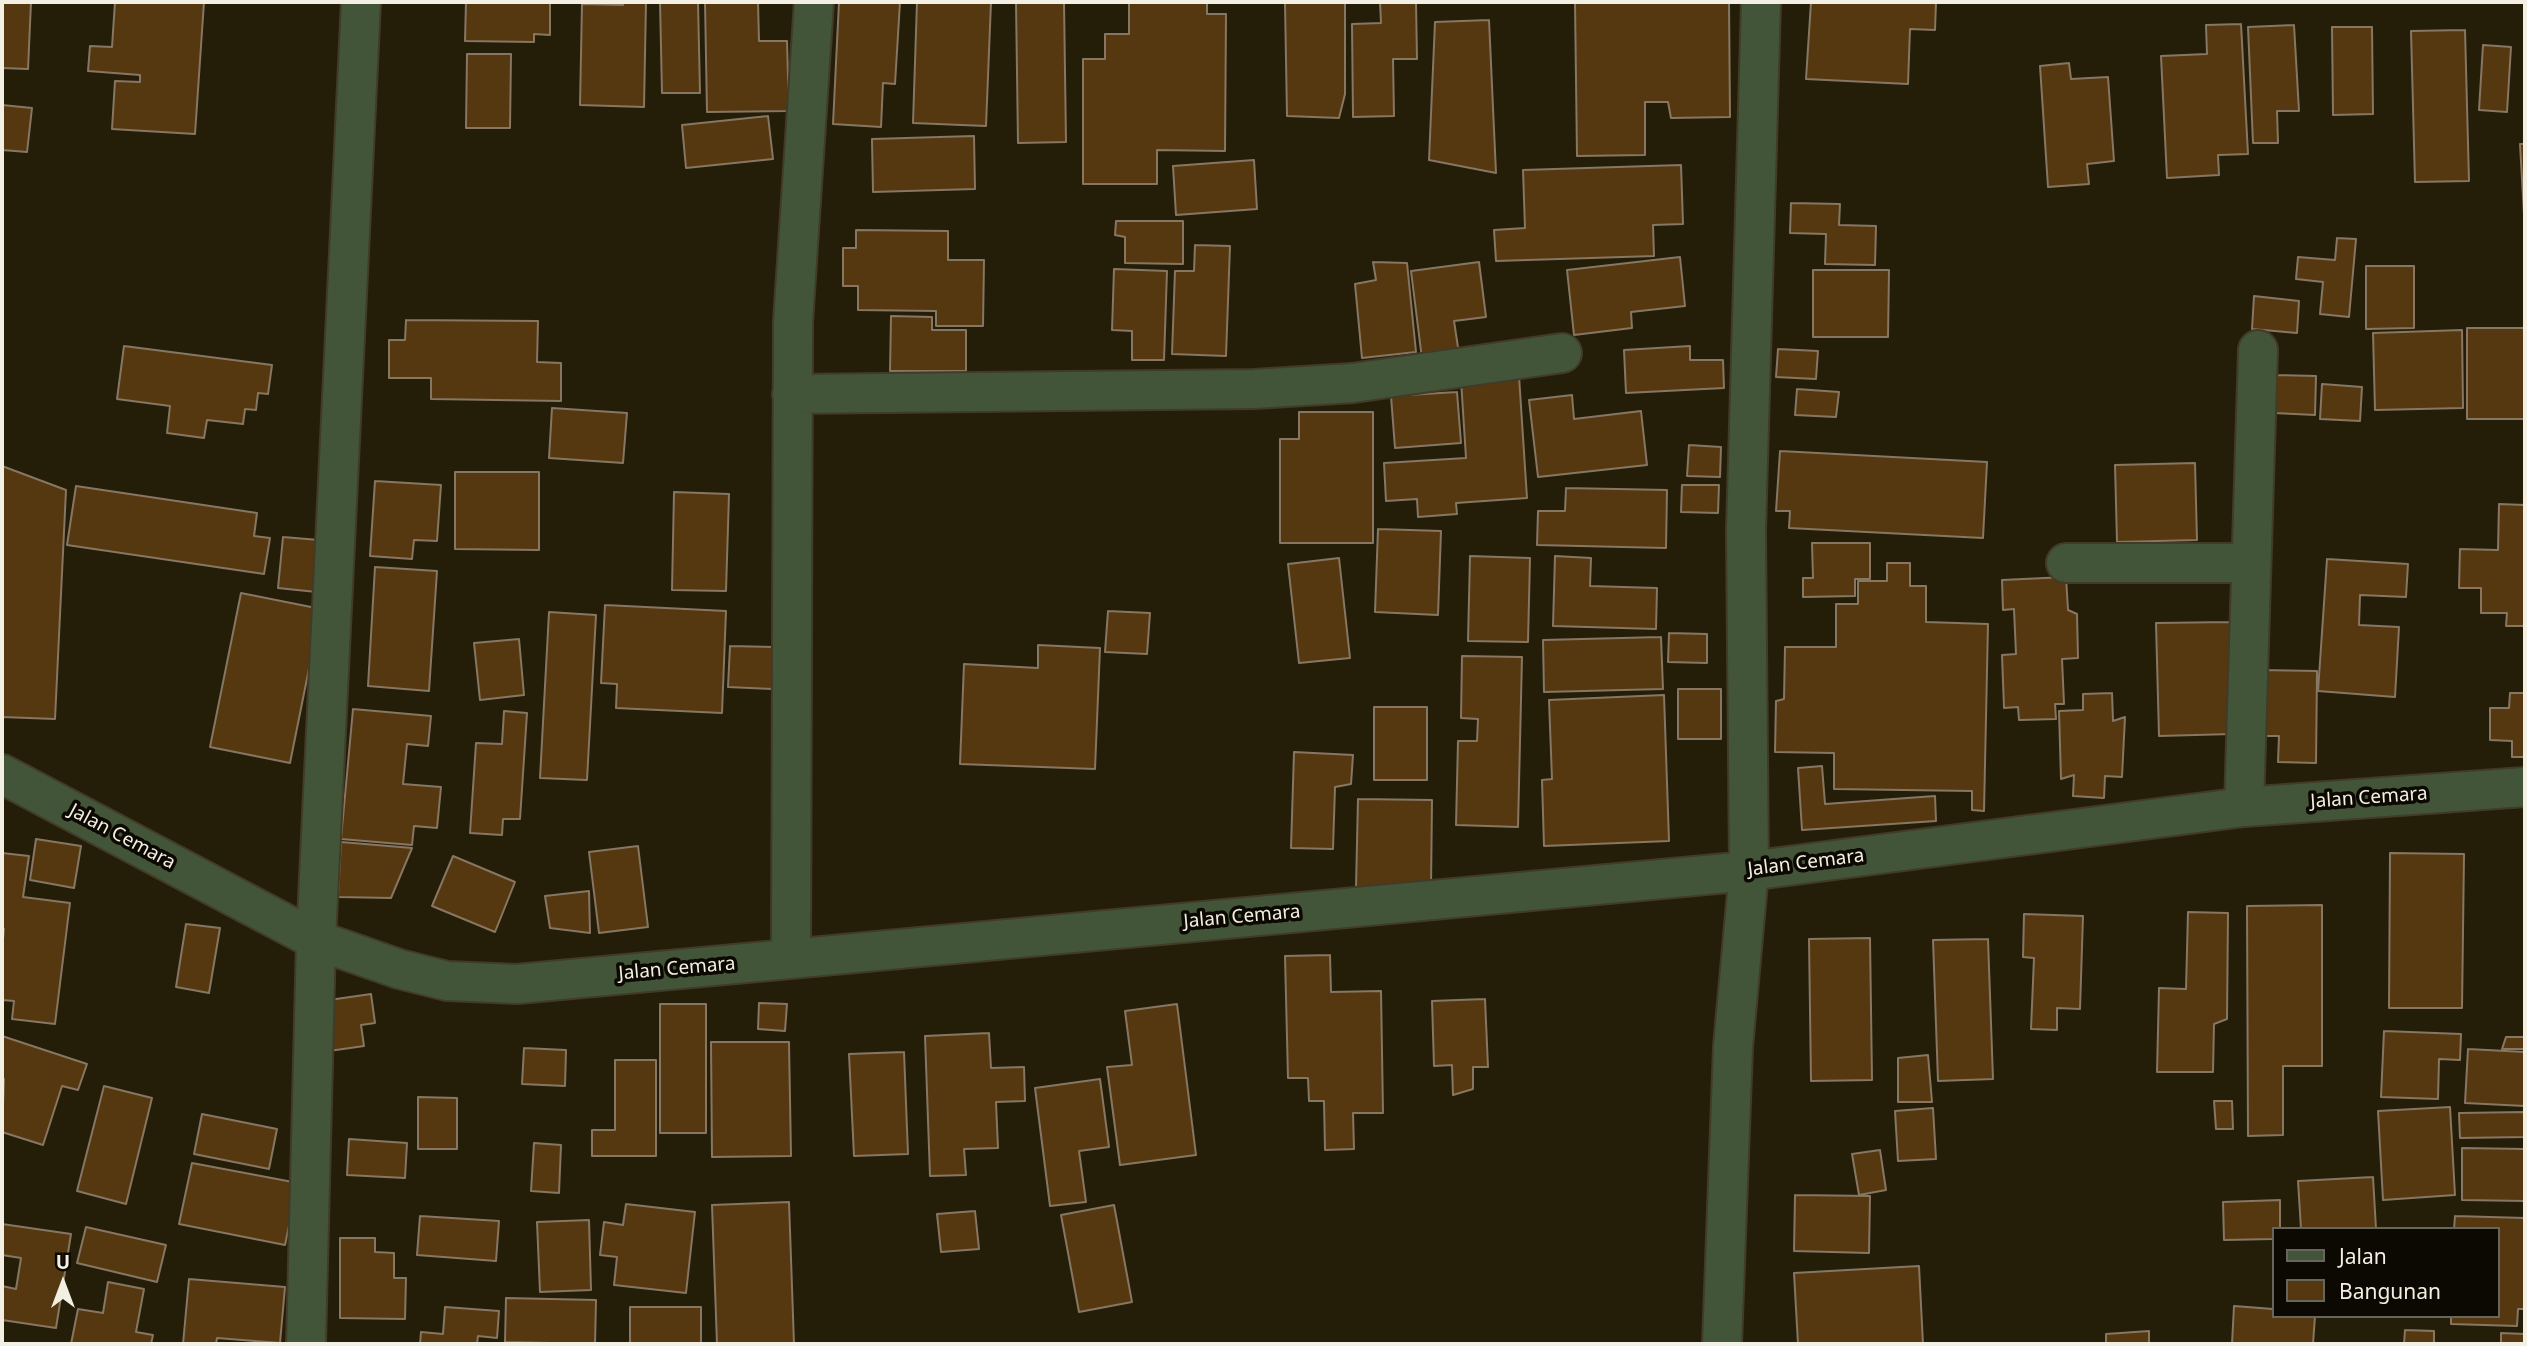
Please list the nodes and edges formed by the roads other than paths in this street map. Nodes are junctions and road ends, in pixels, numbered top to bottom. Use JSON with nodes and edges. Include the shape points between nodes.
{"nodes":[{"id":1,"x":361,"y":2,"type":"edge"},
{"id":2,"x":814,"y":2,"type":"edge"},
{"id":3,"x":1761,"y":2,"type":"edge"},
{"id":4,"x":2258,"y":350,"type":"dead end"},
{"id":5,"x":1562,"y":353,"type":"dead end"},
{"id":6,"x":792,"y":394,"type":"junction"},
{"id":7,"x":2067,"y":563,"type":"dead end"},
{"id":8,"x":2251,"y":563,"type":"junction"},
{"id":9,"x":2,"y":774,"type":"edge"},
{"id":10,"x":2525,"y":787,"type":"edge"},
{"id":11,"x":2244,"y":807,"type":"junction"},
{"id":12,"x":1749,"y":871,"type":"junction"},
{"id":13,"x":316,"y":940,"type":"junction"},
{"id":14,"x":791,"y":959,"type":"junction"},
{"id":15,"x":306,"y":1344,"type":"edge"},
{"id":16,"x":1722,"y":1344,"type":"edge"}],
"edges":[{"from":1,"to":13,"type":"street"},
{"from":2,"to":6,"type":"street"},
{"from":3,"to":12,"type":"street","via":[[1746,531]]},
{"from":4,"to":8,"type":"street"},
{"from":5,"to":6,"type":"street","via":[[1353,383],[1254,389]]},
{"from":6,"to":14,"type":"street"},
{"from":7,"to":8,"type":"street"},
{"from":8,"to":11,"type":"street"},
{"from":9,"to":13,"type":"street","name":"Jalan Cemara"},
{"from":10,"to":11,"type":"street","name":"Jalan Cemara"},
{"from":11,"to":12,"type":"street","name":"Jalan Cemara"},
{"from":12,"to":14,"type":"street","name":"Jalan Cemara"},
{"from":12,"to":16,"type":"street","via":[[1732,1046]]},
{"from":13,"to":14,"type":"street","name":"Jalan Cemara","via":[[447,981],[517,984]]},
{"from":13,"to":15,"type":"street"}]}
